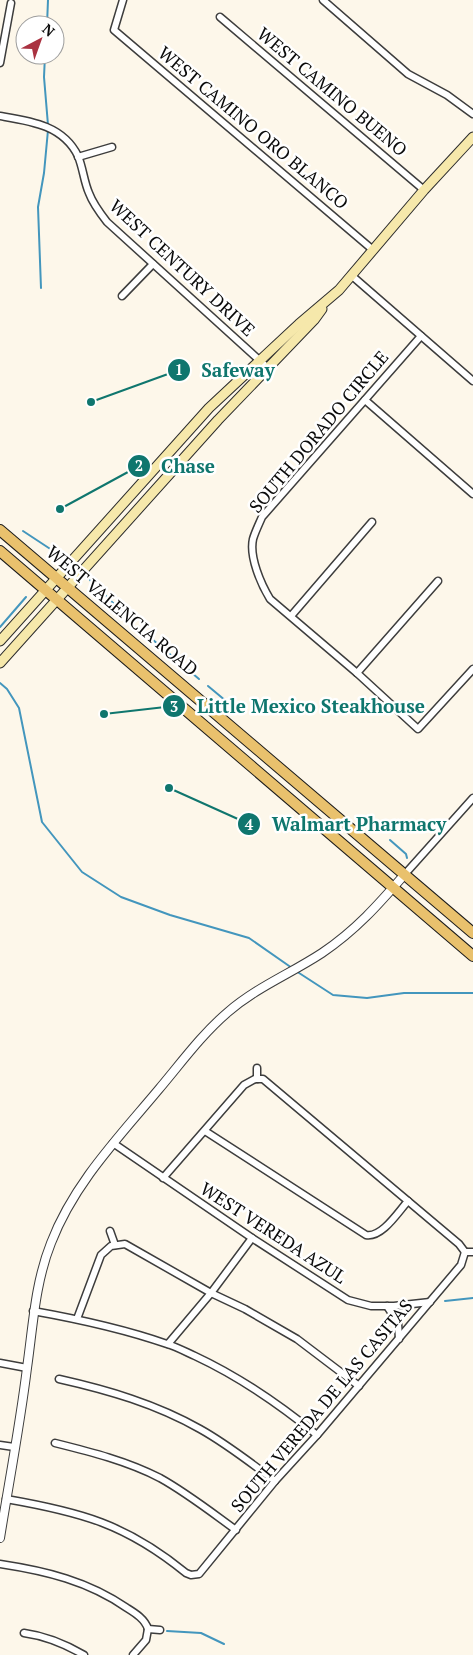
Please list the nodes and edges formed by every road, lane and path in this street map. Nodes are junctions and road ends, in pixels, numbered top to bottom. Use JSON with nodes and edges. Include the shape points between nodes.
{"nodes":[{"id":1,"x":123,"y":0,"type":"edge"},
{"id":2,"x":323,"y":0,"type":"edge"},
{"id":3,"x":11,"y":3,"type":"dead end"},
{"id":4,"x":220,"y":16,"type":"dead end"},
{"id":5,"x":0,"y":63,"type":"edge"},
{"id":6,"x":473,"y":114,"type":"edge"},
{"id":7,"x":0,"y":116,"type":"edge"},
{"id":8,"x":473,"y":137,"type":"edge"},
{"id":9,"x":112,"y":147,"type":"dead end"},
{"id":10,"x":78,"y":157,"type":"junction"},
{"id":11,"x":424,"y":190,"type":"junction"},
{"id":12,"x":373,"y":250,"type":"junction"},
{"id":13,"x":153,"y":264,"type":"junction"},
{"id":14,"x":351,"y":276,"type":"junction"},
{"id":15,"x":122,"y":296,"type":"dead end"},
{"id":16,"x":326,"y":302,"type":"junction"},
{"id":17,"x":421,"y":336,"type":"junction"},
{"id":18,"x":260,"y":360,"type":"junction"},
{"id":19,"x":268,"y":368,"type":"junction"},
{"id":20,"x":473,"y":381,"type":"edge"},
{"id":21,"x":365,"y":400,"type":"junction"},
{"id":22,"x":473,"y":494,"type":"edge"},
{"id":23,"x":372,"y":522,"type":"dead end"},
{"id":24,"x":0,"y":530,"type":"edge"},
{"id":25,"x":0,"y":550,"type":"edge"},
{"id":26,"x":57,"y":578,"type":"junction"},
{"id":27,"x":438,"y":581,"type":"dead end"},
{"id":28,"x":68,"y":588,"type":"junction"},
{"id":29,"x":46,"y":590,"type":"junction"},
{"id":30,"x":57,"y":600,"type":"junction"},
{"id":31,"x":291,"y":616,"type":"junction"},
{"id":32,"x":0,"y":641,"type":"edge"},
{"id":33,"x":0,"y":663,"type":"edge"},
{"id":34,"x":356,"y":673,"type":"junction"},
{"id":35,"x":472,"y":673,"type":"edge"},
{"id":36,"x":234,"y":728,"type":"junction"},
{"id":37,"x":221,"y":740,"type":"junction"},
{"id":38,"x":473,"y":798,"type":"edge"},
{"id":39,"x":405,"y":874,"type":"junction"},
{"id":40,"x":394,"y":887,"type":"junction"},
{"id":41,"x":473,"y":933,"type":"edge"},
{"id":42,"x":473,"y":956,"type":"edge"},
{"id":43,"x":257,"y":1068,"type":"dead end"},
{"id":44,"x":257,"y":1079,"type":"junction"},
{"id":45,"x":205,"y":1131,"type":"junction"},
{"id":46,"x":113,"y":1143,"type":"junction"},
{"id":47,"x":163,"y":1178,"type":"junction"},
{"id":48,"x":408,"y":1202,"type":"junction"},
{"id":49,"x":110,"y":1231,"type":"dead end"},
{"id":50,"x":252,"y":1238,"type":"junction"},
{"id":51,"x":115,"y":1244,"type":"junction"},
{"id":52,"x":465,"y":1252,"type":"junction"},
{"id":53,"x":473,"y":1252,"type":"edge"},
{"id":54,"x":211,"y":1293,"type":"junction"},
{"id":55,"x":430,"y":1302,"type":"junction"},
{"id":56,"x":387,"y":1306,"type":"junction"},
{"id":57,"x":33,"y":1311,"type":"junction"},
{"id":58,"x":77,"y":1319,"type":"junction"},
{"id":59,"x":399,"y":1339,"type":"junction"},
{"id":60,"x":168,"y":1344,"type":"junction"},
{"id":61,"x":0,"y":1363,"type":"edge"},
{"id":62,"x":27,"y":1368,"type":"junction"},
{"id":63,"x":60,"y":1379,"type":"dead end"},
{"id":64,"x":359,"y":1386,"type":"junction"},
{"id":65,"x":317,"y":1435,"type":"junction"},
{"id":66,"x":54,"y":1443,"type":"dead end"},
{"id":67,"x":0,"y":1445,"type":"edge"},
{"id":68,"x":14,"y":1447,"type":"junction"},
{"id":69,"x":275,"y":1481,"type":"junction"},
{"id":70,"x":6,"y":1499,"type":"junction"},
{"id":71,"x":236,"y":1530,"type":"junction"},
{"id":72,"x":0,"y":1538,"type":"edge"},
{"id":73,"x":0,"y":1564,"type":"edge"},
{"id":74,"x":148,"y":1629,"type":"junction"},
{"id":75,"x":160,"y":1630,"type":"dead end"},
{"id":76,"x":24,"y":1633,"type":"dead end"},
{"id":77,"x":84,"y":1655,"type":"edge"},
{"id":78,"x":133,"y":1655,"type":"edge"}],
"edges":[{"from":1,"to":12,"type":"street","name":"WEST CAMINO ORO BLANCO","via":[[114,30]]},
{"from":2,"to":6,"type":"street","via":[[408,74],[447,95]]},
{"from":3,"to":5,"type":"street"},
{"from":4,"to":11,"type":"street","name":"WEST CAMINO BUENO"},
{"from":7,"to":10,"type":"street","name":"WEST CENTURY DRIVE","via":[[31,121],[56,131],[67,140]]},
{"from":8,"to":11,"type":"main road"},
{"from":9,"to":10,"type":"street"},
{"from":10,"to":13,"type":"street","name":"WEST CENTURY DRIVE","via":[[89,195],[97,209]]},
{"from":11,"to":12,"type":"main road"},
{"from":12,"to":14,"type":"main road"},
{"from":13,"to":15,"type":"street"},
{"from":13,"to":18,"type":"street","name":"WEST CENTURY DRIVE"},
{"from":14,"to":16,"type":"main road"},
{"from":14,"to":17,"type":"street"},
{"from":16,"to":18,"type":"main road"},
{"from":16,"to":19,"type":"main road","via":[[314,320]]},
{"from":17,"to":20,"type":"street"},
{"from":17,"to":21,"type":"street","name":"SOUTH DORADO CIRCLE"},
{"from":18,"to":19,"type":"street","name":"WEST CENTURY DRIVE"},
{"from":18,"to":26,"type":"main road","via":[[184,435]]},
{"from":19,"to":28,"type":"main road"},
{"from":21,"to":22,"type":"street"},
{"from":21,"to":31,"type":"street","name":"SOUTH DORADO CIRCLE","via":[[262,517],[253,540],[255,565],[261,583],[270,599]]},
{"from":23,"to":31,"type":"street"},
{"from":24,"to":26,"type":"main road","name":"WEST VALENCIA ROAD"},
{"from":25,"to":29,"type":"main road","name":"WEST VALENCIA ROAD"},
{"from":26,"to":28,"type":"main road","name":"WEST VALENCIA ROAD"},
{"from":26,"to":29,"type":"main road"},
{"from":27,"to":34,"type":"street"},
{"from":28,"to":30,"type":"main road"},
{"from":28,"to":36,"type":"main road","name":"WEST VALENCIA ROAD"},
{"from":29,"to":30,"type":"main road","name":"WEST VALENCIA ROAD"},
{"from":29,"to":32,"type":"main road"},
{"from":30,"to":33,"type":"main road"},
{"from":30,"to":37,"type":"main road","name":"WEST VALENCIA ROAD"},
{"from":31,"to":34,"type":"street","name":"SOUTH DORADO CIRCLE"},
{"from":34,"to":35,"type":"street","name":"SOUTH DORADO CIRCLE","via":[[418,729]]},
{"from":36,"to":37,"type":"main road"},
{"from":36,"to":39,"type":"main road","name":"WEST VALENCIA ROAD"},
{"from":37,"to":40,"type":"main road","name":"WEST VALENCIA ROAD"},
{"from":38,"to":39,"type":"street"},
{"from":39,"to":40,"type":"street"},
{"from":39,"to":41,"type":"main road","name":"WEST VALENCIA ROAD"},
{"from":40,"to":42,"type":"main road","name":"WEST VALENCIA ROAD"},
{"from":40,"to":46,"type":"street","via":[[344,937],[268,983],[217,1023]]},
{"from":43,"to":44,"type":"street"},
{"from":44,"to":45,"type":"street","via":[[244,1085]]},
{"from":44,"to":48,"type":"street","via":[[267,1081]]},
{"from":45,"to":47,"type":"street"},
{"from":45,"to":48,"type":"street","via":[[366,1235],[379,1233]]},
{"from":46,"to":47,"type":"street","name":"WEST VEREDA AZUL"},
{"from":46,"to":57,"type":"street","via":[[87,1175],[67,1208],[43,1265]]},
{"from":47,"to":50,"type":"street","name":"WEST VEREDA AZUL"},
{"from":48,"to":52,"type":"street"},
{"from":49,"to":51,"type":"street"},
{"from":50,"to":54,"type":"street"},
{"from":50,"to":56,"type":"street","name":"WEST VEREDA AZUL","via":[[348,1300]]},
{"from":51,"to":54,"type":"street","via":[[131,1247]]},
{"from":51,"to":58,"type":"street","via":[[101,1255]]},
{"from":52,"to":53,"type":"street"},
{"from":52,"to":55,"type":"street","name":"SOUTH VEREDA DE LAS CASITAS","via":[[461,1265]]},
{"from":54,"to":60,"type":"street"},
{"from":54,"to":64,"type":"street","via":[[297,1339]]},
{"from":55,"to":56,"type":"street","name":"WEST VEREDA AZUL"},
{"from":55,"to":59,"type":"street","name":"SOUTH VEREDA DE LAS CASITAS"},
{"from":56,"to":59,"type":"street","via":[[398,1322]]},
{"from":57,"to":58,"type":"street"},
{"from":57,"to":62,"type":"street"},
{"from":58,"to":60,"type":"street"},
{"from":59,"to":64,"type":"street","name":"SOUTH VEREDA DE LAS CASITAS"},
{"from":60,"to":65,"type":"street","via":[[244,1382]]},
{"from":61,"to":62,"type":"street"},
{"from":62,"to":68,"type":"street"},
{"from":63,"to":69,"type":"street","via":[[126,1397],[174,1416],[236,1452]]},
{"from":64,"to":65,"type":"street","name":"SOUTH VEREDA DE LAS CASITAS"},
{"from":65,"to":69,"type":"street","name":"SOUTH VEREDA DE LAS CASITAS"},
{"from":66,"to":71,"type":"street","via":[[96,1453],[159,1478]]},
{"from":67,"to":68,"type":"street"},
{"from":68,"to":70,"type":"street"},
{"from":69,"to":71,"type":"street","name":"SOUTH VEREDA DE LAS CASITAS"},
{"from":70,"to":71,"type":"street","name":"SOUTH VEREDA DE LAS CASITAS","via":[[54,1507],[104,1522],[146,1544],[186,1573],[196,1575]]},
{"from":70,"to":72,"type":"street"},
{"from":73,"to":74,"type":"street","via":[[81,1582],[114,1598],[143,1620]]},
{"from":74,"to":75,"type":"street"},
{"from":74,"to":78,"type":"street","via":[[146,1640]]},
{"from":76,"to":77,"type":"street","via":[[40,1635]]}]}
